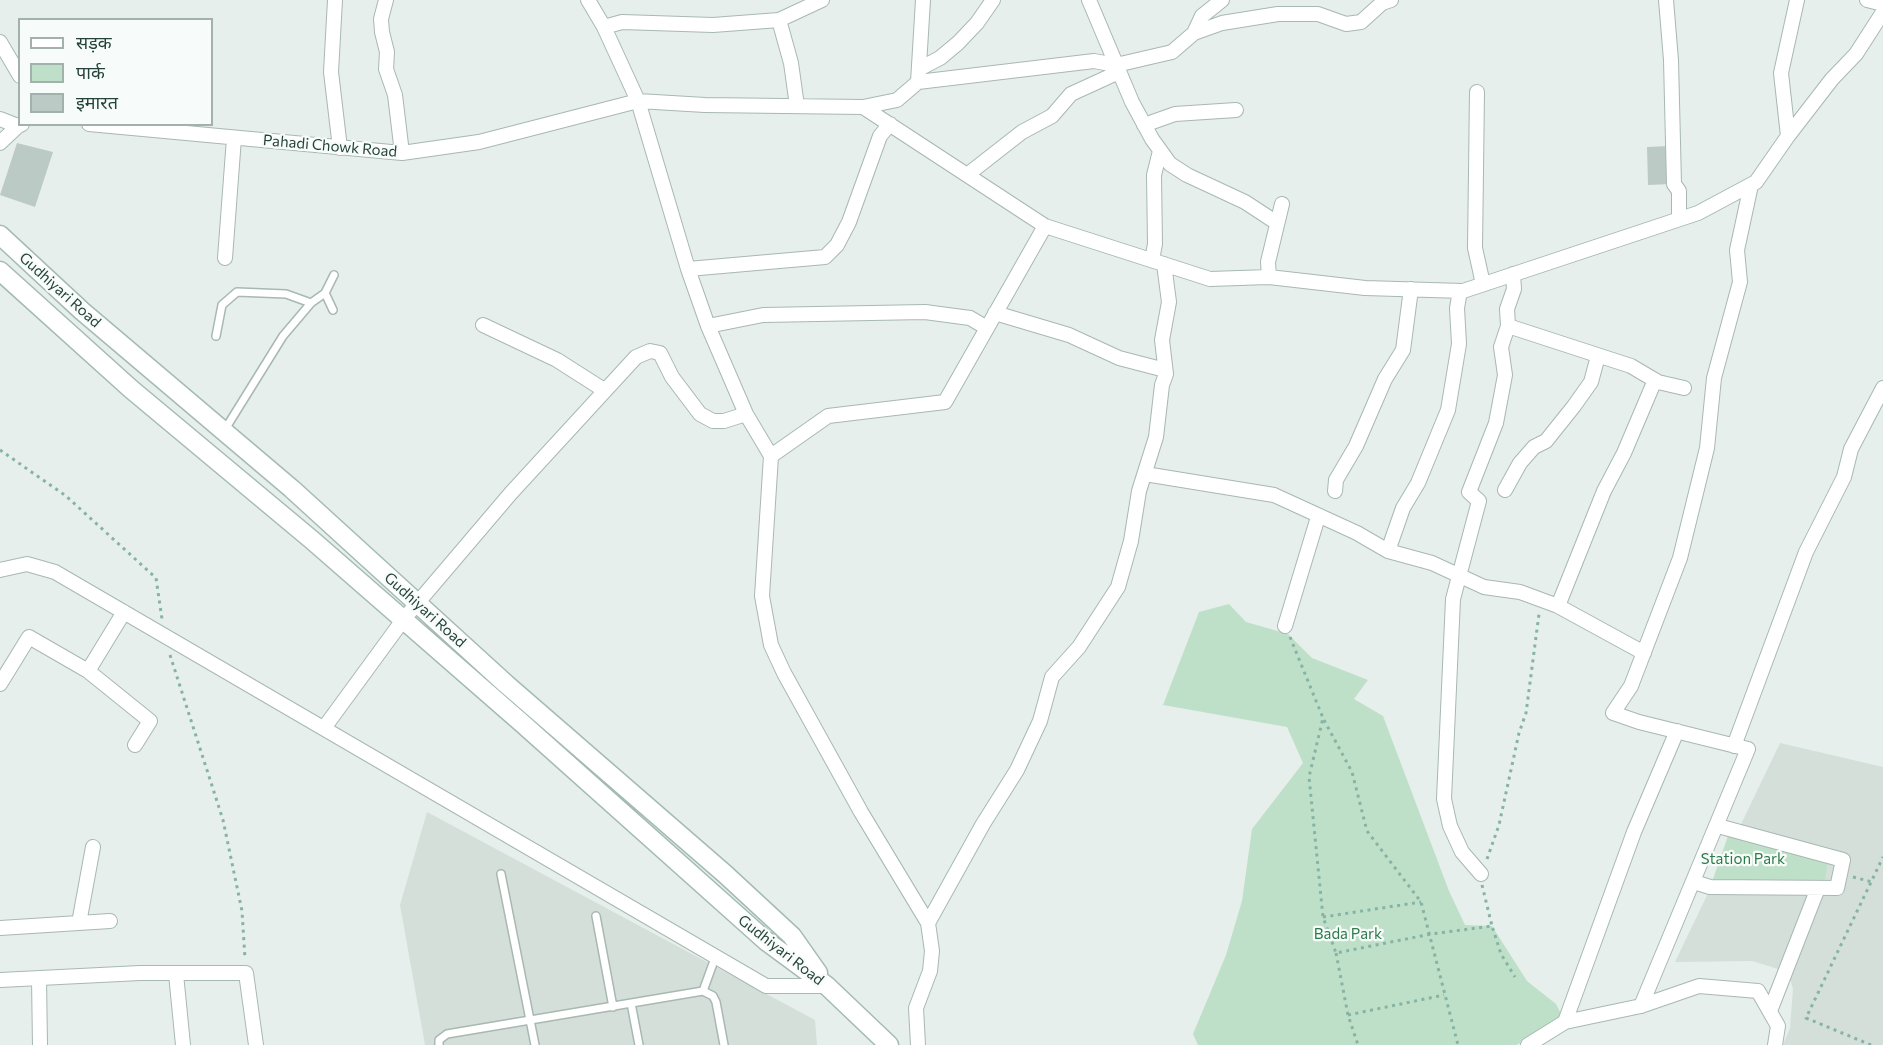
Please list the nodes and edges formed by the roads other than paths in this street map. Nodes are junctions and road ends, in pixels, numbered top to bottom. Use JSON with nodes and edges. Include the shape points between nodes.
{"nodes":[{"id":1,"x":335,"y":0,"type":"edge"},
{"id":2,"x":386,"y":0,"type":"edge"},
{"id":3,"x":588,"y":0,"type":"edge"},
{"id":4,"x":822,"y":0,"type":"edge"},
{"id":5,"x":923,"y":0,"type":"edge"},
{"id":6,"x":993,"y":0,"type":"edge"},
{"id":7,"x":1089,"y":0,"type":"edge"},
{"id":8,"x":1222,"y":0,"type":"edge"},
{"id":9,"x":1391,"y":0,"type":"edge"},
{"id":10,"x":1666,"y":0,"type":"edge"},
{"id":11,"x":1797,"y":0,"type":"edge"},
{"id":12,"x":1867,"y":0,"type":"edge"},
{"id":13,"x":1883,"y":4,"type":"edge"},
{"id":14,"x":1883,"y":12,"type":"edge"},
{"id":15,"x":779,"y":20,"type":"junction"},
{"id":16,"x":604,"y":27,"type":"junction"},
{"id":17,"x":1194,"y":33,"type":"junction"},
{"id":18,"x":0,"y":42,"type":"edge"},
{"id":19,"x":1118,"y":69,"type":"junction"},
{"id":20,"x":18,"y":73,"type":"edge"},
{"id":21,"x":918,"y":75,"type":"junction"},
{"id":22,"x":1477,"y":92,"type":"dead end"},
{"id":23,"x":638,"y":101,"type":"junction"},
{"id":24,"x":797,"y":106,"type":"junction"},
{"id":25,"x":863,"y":107,"type":"junction"},
{"id":26,"x":1236,"y":110,"type":"dead end"},
{"id":27,"x":0,"y":119,"type":"edge"},
{"id":28,"x":18,"y":124,"type":"edge"},
{"id":29,"x":890,"y":124,"type":"junction"},
{"id":30,"x":1144,"y":125,"type":"junction"},
{"id":31,"x":19,"y":126,"type":"edge"},
{"id":32,"x":110,"y":126,"type":"edge"},
{"id":33,"x":1788,"y":136,"type":"junction"},
{"id":34,"x":234,"y":138,"type":"junction"},
{"id":35,"x":0,"y":143,"type":"edge"},
{"id":36,"x":340,"y":148,"type":"junction"},
{"id":37,"x":1160,"y":151,"type":"junction"},
{"id":38,"x":402,"y":153,"type":"junction"},
{"id":39,"x":967,"y":175,"type":"junction"},
{"id":40,"x":1751,"y":185,"type":"junction"},
{"id":41,"x":1282,"y":204,"type":"dead end"},
{"id":42,"x":1679,"y":219,"type":"junction"},
{"id":43,"x":1277,"y":223,"type":"junction"},
{"id":44,"x":1045,"y":226,"type":"junction"},
{"id":45,"x":0,"y":235,"type":"edge"},
{"id":46,"x":225,"y":258,"type":"dead end"},
{"id":47,"x":1158,"y":262,"type":"junction"},
{"id":48,"x":688,"y":268,"type":"junction"},
{"id":49,"x":0,"y":271,"type":"edge"},
{"id":50,"x":1513,"y":274,"type":"junction"},
{"id":51,"x":334,"y":275,"type":"dead end"},
{"id":52,"x":1269,"y":277,"type":"junction"},
{"id":53,"x":1483,"y":284,"type":"junction"},
{"id":54,"x":1411,"y":290,"type":"junction"},
{"id":55,"x":1460,"y":291,"type":"junction"},
{"id":56,"x":325,"y":293,"type":"junction"},
{"id":57,"x":311,"y":303,"type":"junction"},
{"id":58,"x":333,"y":310,"type":"dead end"},
{"id":59,"x":995,"y":313,"type":"junction"},
{"id":60,"x":483,"y":325,"type":"dead end"},
{"id":61,"x":708,"y":326,"type":"junction"},
{"id":62,"x":1508,"y":326,"type":"junction"},
{"id":63,"x":987,"y":328,"type":"junction"},
{"id":64,"x":216,"y":336,"type":"dead end"},
{"id":65,"x":1598,"y":356,"type":"junction"},
{"id":66,"x":1166,"y":370,"type":"junction"},
{"id":67,"x":1654,"y":380,"type":"junction"},
{"id":68,"x":1684,"y":388,"type":"dead end"},
{"id":69,"x":1883,"y":388,"type":"edge"},
{"id":70,"x":604,"y":390,"type":"junction"},
{"id":71,"x":746,"y":414,"type":"junction"},
{"id":72,"x":224,"y":430,"type":"junction"},
{"id":73,"x":771,"y":456,"type":"junction"},
{"id":74,"x":1145,"y":474,"type":"junction"},
{"id":75,"x":1505,"y":490,"type":"dead end"},
{"id":76,"x":1335,"y":492,"type":"dead end"},
{"id":77,"x":1318,"y":517,"type":"junction"},
{"id":78,"x":1388,"y":551,"type":"junction"},
{"id":79,"x":0,"y":570,"type":"edge"},
{"id":80,"x":1459,"y":577,"type":"junction"},
{"id":81,"x":417,"y":603,"type":"junction"},
{"id":82,"x":1558,"y":606,"type":"junction"},
{"id":83,"x":124,"y":612,"type":"junction"},
{"id":84,"x":403,"y":620,"type":"junction"},
{"id":85,"x":1285,"y":626,"type":"road end"},
{"id":86,"x":1644,"y":653,"type":"junction"},
{"id":87,"x":88,"y":671,"type":"junction"},
{"id":88,"x":0,"y":684,"type":"edge"},
{"id":89,"x":324,"y":728,"type":"junction"},
{"id":90,"x":1677,"y":731,"type":"junction"},
{"id":91,"x":135,"y":745,"type":"dead end"},
{"id":92,"x":1734,"y":746,"type":"junction"},
{"id":93,"x":1718,"y":826,"type":"junction"},
{"id":94,"x":93,"y":847,"type":"dead end"},
{"id":95,"x":501,"y":874,"type":"dead end"},
{"id":96,"x":1481,"y":874,"type":"road end"},
{"id":97,"x":1694,"y":882,"type":"junction"},
{"id":98,"x":1818,"y":888,"type":"junction"},
{"id":99,"x":596,"y":916,"type":"dead end"},
{"id":100,"x":110,"y":921,"type":"dead end"},
{"id":101,"x":80,"y":922,"type":"junction"},
{"id":102,"x":928,"y":923,"type":"junction"},
{"id":103,"x":0,"y":928,"type":"edge"},
{"id":104,"x":716,"y":958,"type":"junction"},
{"id":105,"x":176,"y":974,"type":"junction"},
{"id":106,"x":39,"y":979,"type":"junction"},
{"id":107,"x":0,"y":980,"type":"edge"},
{"id":108,"x":827,"y":986,"type":"junction"},
{"id":109,"x":703,"y":991,"type":"junction"},
{"id":110,"x":631,"y":1004,"type":"junction"},
{"id":111,"x":1641,"y":1006,"type":"junction"},
{"id":112,"x":613,"y":1007,"type":"junction"},
{"id":113,"x":1770,"y":1011,"type":"junction"},
{"id":114,"x":530,"y":1021,"type":"junction"},
{"id":115,"x":1565,"y":1022,"type":"junction"},
{"id":116,"x":40,"y":1045,"type":"edge"},
{"id":117,"x":183,"y":1045,"type":"edge"},
{"id":118,"x":256,"y":1045,"type":"edge"},
{"id":119,"x":439,"y":1045,"type":"edge"},
{"id":120,"x":535,"y":1045,"type":"edge"},
{"id":121,"x":639,"y":1045,"type":"edge"},
{"id":122,"x":724,"y":1045,"type":"edge"},
{"id":123,"x":889,"y":1045,"type":"edge"},
{"id":124,"x":918,"y":1045,"type":"edge"},
{"id":125,"x":1528,"y":1045,"type":"edge"},
{"id":126,"x":1775,"y":1045,"type":"edge"}],
"edges":[{"from":1,"to":36,"type":"street","via":[[331,72]]},
{"from":2,"to":38,"type":"street","via":[[382,32]]},
{"from":3,"to":16,"type":"street"},
{"from":4,"to":15,"type":"street"},
{"from":5,"to":21,"type":"street"},
{"from":6,"to":21,"type":"street","name":"Pahadi Chowk Road","via":[[958,43]]},
{"from":7,"to":19,"type":"street"},
{"from":8,"to":17,"type":"street","via":[[1202,16]]},
{"from":9,"to":17,"type":"street","via":[[1361,22],[1346,24],[1318,14],[1278,14],[1222,23]]},
{"from":10,"to":42,"type":"street"},
{"from":11,"to":33,"type":"street","via":[[1781,73]]},
{"from":12,"to":13,"type":"street"},
{"from":14,"to":33,"type":"street","via":[[1856,54]]},
{"from":15,"to":16,"type":"street","via":[[713,25],[622,22]]},
{"from":15,"to":24,"type":"street"},
{"from":16,"to":23,"type":"street"},
{"from":17,"to":19,"type":"street","via":[[1172,52]]},
{"from":18,"to":20,"type":"street"},
{"from":19,"to":21,"type":"street","via":[[1094,61]]},
{"from":19,"to":30,"type":"street"},
{"from":19,"to":39,"type":"street","via":[[1071,94],[1052,116],[1022,132]]},
{"from":21,"to":25,"type":"street","name":"Pahadi Chowk Road","via":[[897,100]]},
{"from":22,"to":53,"type":"street","via":[[1475,248]]},
{"from":23,"to":24,"type":"street","name":"Pahadi Chowk Road"},
{"from":23,"to":38,"type":"street","name":"Pahadi Chowk Road","via":[[479,142]]},
{"from":23,"to":48,"type":"street"},
{"from":24,"to":25,"type":"street","name":"Pahadi Chowk Road"},
{"from":25,"to":29,"type":"street"},
{"from":26,"to":30,"type":"street","via":[[1175,114]]},
{"from":27,"to":28,"type":"street"},
{"from":29,"to":39,"type":"street"},
{"from":29,"to":48,"type":"street","via":[[880,136],[849,222],[837,245],[825,257]]},
{"from":30,"to":37,"type":"street"},
{"from":31,"to":35,"type":"street"},
{"from":32,"to":34,"type":"street","name":"Pahadi Chowk Road"},
{"from":33,"to":40,"type":"street"},
{"from":34,"to":36,"type":"street","name":"Pahadi Chowk Road"},
{"from":34,"to":46,"type":"street"},
{"from":36,"to":38,"type":"street","name":"Pahadi Chowk Road"},
{"from":37,"to":43,"type":"street","via":[[1170,164],[1187,175],[1245,202]]},
{"from":37,"to":47,"type":"street","via":[[1154,175]]},
{"from":39,"to":44,"type":"street"},
{"from":40,"to":42,"type":"street"},
{"from":40,"to":86,"type":"street","via":[[1737,250],[1740,282],[1714,378],[1707,448],[1680,558]]},
{"from":41,"to":43,"type":"street"},
{"from":42,"to":50,"type":"street"},
{"from":43,"to":52,"type":"street"},
{"from":44,"to":47,"type":"street"},
{"from":44,"to":59,"type":"street"},
{"from":45,"to":72,"type":"street","name":"Gudhiyari Road","via":[[82,311]]},
{"from":47,"to":52,"type":"street","via":[[1210,279]]},
{"from":47,"to":66,"type":"street","via":[[1169,302],[1162,340]]},
{"from":48,"to":61,"type":"street"},
{"from":49,"to":84,"type":"street","name":"Gudhiyari Road","via":[[131,389]]},
{"from":50,"to":53,"type":"street"},
{"from":50,"to":62,"type":"street"},
{"from":51,"to":56,"type":"lane"},
{"from":52,"to":54,"type":"street"},
{"from":53,"to":55,"type":"street"},
{"from":54,"to":55,"type":"street"},
{"from":54,"to":76,"type":"street","via":[[1404,350],[1385,379],[1356,446],[1336,480]]},
{"from":55,"to":78,"type":"street","via":[[1460,344],[1448,410],[1418,483],[1403,508]]},
{"from":56,"to":57,"type":"lane"},
{"from":56,"to":58,"type":"lane"},
{"from":57,"to":64,"type":"lane","via":[[286,294],[237,292],[222,305]]},
{"from":57,"to":72,"type":"lane","via":[[283,336]]},
{"from":59,"to":63,"type":"street"},
{"from":59,"to":66,"type":"street","via":[[1069,335],[1119,358]]},
{"from":60,"to":70,"type":"street","via":[[557,360]]},
{"from":61,"to":63,"type":"street","via":[[763,315],[925,312],[970,318]]},
{"from":61,"to":71,"type":"street"},
{"from":62,"to":65,"type":"street"},
{"from":62,"to":80,"type":"street","via":[[1501,347],[1505,375],[1496,423],[1469,492],[1479,501]]},
{"from":63,"to":73,"type":"street","via":[[945,402],[828,416]]},
{"from":65,"to":67,"type":"street","via":[[1630,366]]},
{"from":65,"to":75,"type":"street","via":[[1591,382],[1546,441],[1534,447],[1520,464]]},
{"from":66,"to":74,"type":"street","via":[[1156,437]]},
{"from":67,"to":68,"type":"street"},
{"from":67,"to":82,"type":"street"},
{"from":69,"to":92,"type":"street","via":[[1851,449],[1844,477],[1806,552]]},
{"from":70,"to":71,"type":"street","via":[[636,357],[650,351],[660,353],[672,377],[700,414],[713,421],[724,421]]},
{"from":70,"to":81,"type":"street"},
{"from":71,"to":73,"type":"street"},
{"from":72,"to":81,"type":"street","name":"Gudhiyari Road"},
{"from":73,"to":102,"type":"street","via":[[762,596],[771,645],[861,812]]},
{"from":74,"to":77,"type":"street","via":[[1274,495]]},
{"from":74,"to":102,"type":"street","via":[[1118,588],[1079,647],[1052,677],[1040,721],[1017,770]]},
{"from":77,"to":78,"type":"street"},
{"from":77,"to":85,"type":"street"},
{"from":78,"to":80,"type":"street","via":[[1432,563]]},
{"from":79,"to":83,"type":"street","via":[[27,564],[55,572]]},
{"from":80,"to":82,"type":"street"},
{"from":80,"to":96,"type":"street","via":[[1453,599],[1444,799],[1450,826],[1462,852]]},
{"from":81,"to":84,"type":"street"},
{"from":81,"to":108,"type":"street","name":"Gudhiyari Road","via":[[751,897],[792,936]]},
{"from":82,"to":86,"type":"street"},
{"from":83,"to":87,"type":"street"},
{"from":83,"to":89,"type":"street"},
{"from":84,"to":89,"type":"street"},
{"from":84,"to":108,"type":"street","name":"Gudhiyari Road","via":[[766,941]]},
{"from":86,"to":90,"type":"street","via":[[1631,686],[1613,713]]},
{"from":87,"to":88,"type":"street","via":[[28,637]]},
{"from":87,"to":91,"type":"street","via":[[150,721]]},
{"from":89,"to":104,"type":"street"},
{"from":90,"to":92,"type":"street"},
{"from":90,"to":115,"type":"street","via":[[1634,832]]},
{"from":92,"to":93,"type":"street","via":[[1748,749]]},
{"from":93,"to":97,"type":"street"},
{"from":93,"to":98,"type":"street","via":[[1843,860],[1837,888]]},
{"from":94,"to":101,"type":"street"},
{"from":95,"to":114,"type":"lane"},
{"from":97,"to":98,"type":"street","via":[[1710,887]]},
{"from":97,"to":111,"type":"street"},
{"from":98,"to":113,"type":"street"},
{"from":99,"to":112,"type":"lane"},
{"from":100,"to":101,"type":"street"},
{"from":101,"to":103,"type":"street"},
{"from":102,"to":124,"type":"street","via":[[932,951],[930,971],[916,1008]]},
{"from":104,"to":108,"type":"street","via":[[766,986]]},
{"from":104,"to":109,"type":"lane"},
{"from":105,"to":106,"type":"street"},
{"from":105,"to":117,"type":"street"},
{"from":105,"to":118,"type":"street","via":[[246,972]]},
{"from":106,"to":107,"type":"street"},
{"from":106,"to":116,"type":"street"},
{"from":108,"to":123,"type":"street"},
{"from":109,"to":110,"type":"lane"},
{"from":109,"to":122,"type":"lane","via":[[716,1002]]},
{"from":110,"to":112,"type":"lane"},
{"from":110,"to":121,"type":"lane"},
{"from":111,"to":113,"type":"street","via":[[1699,986],[1758,991]]},
{"from":111,"to":115,"type":"street"},
{"from":112,"to":114,"type":"lane"},
{"from":113,"to":126,"type":"street","via":[[1778,1026]]},
{"from":114,"to":119,"type":"lane","via":[[447,1034]]},
{"from":114,"to":120,"type":"lane"},
{"from":115,"to":125,"type":"street"}]}
